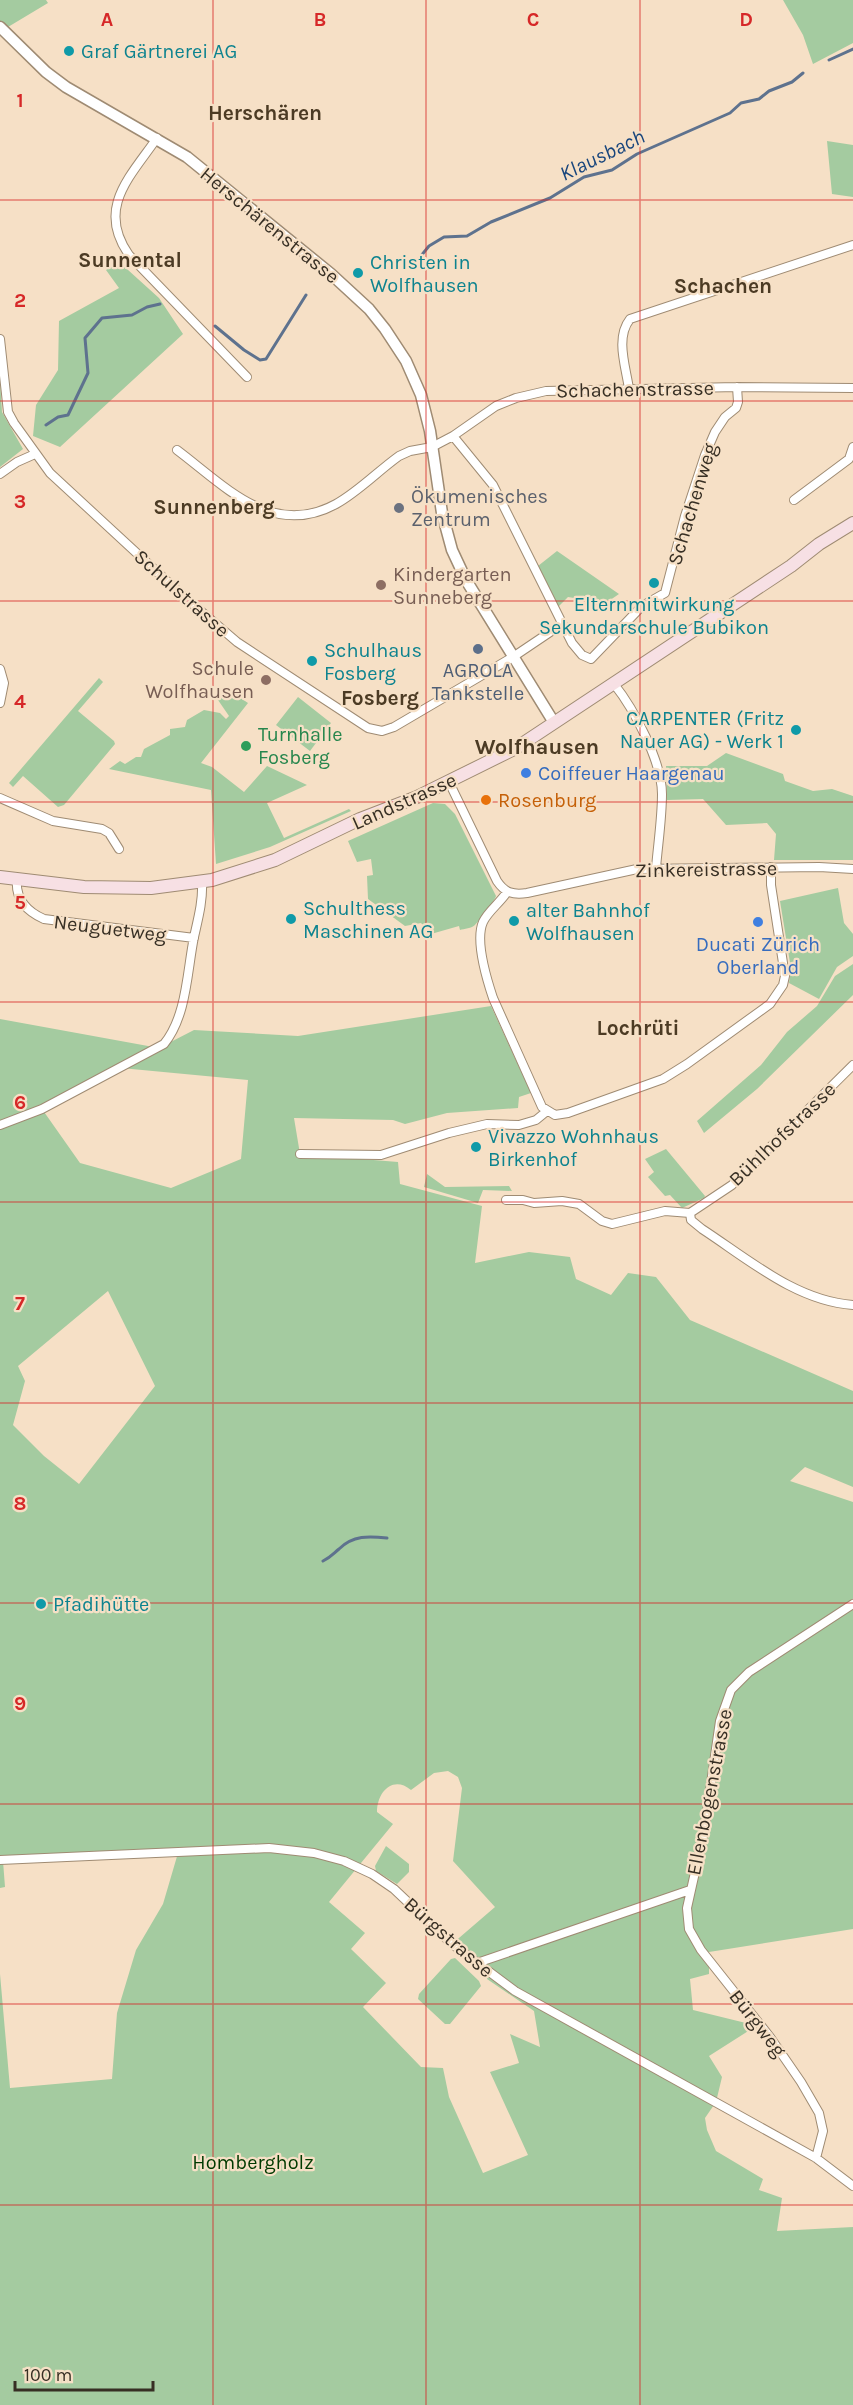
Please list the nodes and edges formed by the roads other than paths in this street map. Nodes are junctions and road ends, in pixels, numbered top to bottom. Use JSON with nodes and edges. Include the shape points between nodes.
{"nodes":[{"id":1,"x":0,"y":27,"type":"edge"},
{"id":2,"x":157,"y":138,"type":"junction"},
{"id":3,"x":853,"y":245,"type":"edge"},
{"id":4,"x":0,"y":339,"type":"edge"},
{"id":5,"x":247,"y":377,"type":"dead end"},
{"id":6,"x":737,"y":387,"type":"junction"},
{"id":7,"x":853,"y":388,"type":"edge"},
{"id":8,"x":629,"y":389,"type":"junction"},
{"id":9,"x":453,"y":436,"type":"junction"},
{"id":10,"x":432,"y":447,"type":"junction"},
{"id":11,"x":853,"y":447,"type":"edge"},
{"id":12,"x":177,"y":450,"type":"dead end"},
{"id":13,"x":35,"y":454,"type":"junction"},
{"id":14,"x":0,"y":474,"type":"edge"},
{"id":15,"x":794,"y":500,"type":"dead end"},
{"id":16,"x":853,"y":523,"type":"edge"},
{"id":17,"x":562,"y":624,"type":"junction"},
{"id":18,"x":513,"y":657,"type":"junction"},
{"id":19,"x":0,"y":669,"type":"edge"},
{"id":20,"x":614,"y":684,"type":"junction"},
{"id":21,"x":0,"y":702,"type":"edge"},
{"id":22,"x":553,"y":721,"type":"junction"},
{"id":23,"x":449,"y":782,"type":"junction"},
{"id":24,"x":0,"y":798,"type":"edge"},
{"id":25,"x":119,"y":849,"type":"dead end"},
{"id":26,"x":771,"y":867,"type":"junction"},
{"id":27,"x":656,"y":868,"type":"junction"},
{"id":28,"x":853,"y":869,"type":"edge"},
{"id":29,"x":0,"y":877,"type":"edge"},
{"id":30,"x":17,"y":879,"type":"junction"},
{"id":31,"x":202,"y":882,"type":"junction"},
{"id":32,"x":507,"y":892,"type":"junction"},
{"id":33,"x":194,"y":938,"type":"junction"},
{"id":34,"x":853,"y":1065,"type":"edge"},
{"id":35,"x":547,"y":1111,"type":"junction"},
{"id":36,"x":0,"y":1125,"type":"edge"},
{"id":37,"x":300,"y":1154,"type":"dead end"},
{"id":38,"x":506,"y":1200,"type":"dead end"},
{"id":39,"x":690,"y":1213,"type":"junction"},
{"id":40,"x":853,"y":1305,"type":"edge"},
{"id":41,"x":853,"y":1604,"type":"edge"},
{"id":42,"x":0,"y":1860,"type":"edge"},
{"id":43,"x":690,"y":1890,"type":"junction"},
{"id":44,"x":477,"y":1963,"type":"junction"},
{"id":45,"x":816,"y":2158,"type":"junction"},
{"id":46,"x":853,"y":2187,"type":"edge"}],
"edges":[{"from":1,"to":2,"type":"street","name":"Herschärenstrasse","via":[[66,87]]},
{"from":2,"to":5,"type":"street","via":[[115,205],[119,242]]},
{"from":2,"to":10,"type":"street","name":"Herschärenstrasse","via":[[187,157],[369,309],[406,361],[421,395]]},
{"from":3,"to":8,"type":"street","via":[[630,319],[621,340]]},
{"from":4,"to":13,"type":"street","name":"Schulstrasse","via":[[8,412]]},
{"from":6,"to":7,"type":"street","name":"Schachenstrasse"},
{"from":6,"to":8,"type":"street","name":"Schachenstrasse"},
{"from":6,"to":17,"type":"street","name":"Schachenweg","via":[[736,408],[715,432],[705,455],[665,593],[642,606],[591,659],[572,644]]},
{"from":8,"to":9,"type":"street","name":"Schachenstrasse","via":[[546,391],[516,398],[496,406]]},
{"from":9,"to":10,"type":"street","name":"Schachenstrasse"},
{"from":9,"to":17,"type":"street","via":[[493,485]]},
{"from":10,"to":12,"type":"street","name":"Schachenstrasse","via":[[399,456],[336,504],[297,516],[272,514],[253,506]]},
{"from":10,"to":18,"type":"street","name":"Herschärenstrasse","via":[[452,550]]},
{"from":11,"to":15,"type":"street","via":[[849,459]]},
{"from":13,"to":14,"type":"street"},
{"from":13,"to":18,"type":"street","name":"Schulstrasse","via":[[64,486],[221,629],[373,730],[394,727]]},
{"from":16,"to":20,"type":"main road","name":"Landstrasse"},
{"from":17,"to":18,"type":"street","name":"Schulstrasse"},
{"from":18,"to":22,"type":"street","name":"Herschärenstrasse"},
{"from":19,"to":21,"type":"street","via":[[4,683]]},
{"from":20,"to":22,"type":"main road","name":"Landstrasse"},
{"from":20,"to":27,"type":"street","via":[[654,754],[660,776]]},
{"from":22,"to":23,"type":"main road","name":"Landstrasse","via":[[516,748]]},
{"from":23,"to":31,"type":"main road","name":"Landstrasse","via":[[275,860]]},
{"from":23,"to":32,"type":"street","via":[[497,881]]},
{"from":24,"to":25,"type":"street","via":[[53,821],[102,829]]},
{"from":26,"to":27,"type":"street","name":"Zinkereistrasse"},
{"from":26,"to":28,"type":"street","name":"Zinkereistrasse"},
{"from":26,"to":35,"type":"street","via":[[785,976],[770,1004],[663,1079],[568,1113],[555,1115]]},
{"from":27,"to":32,"type":"street","name":"Zinkereistrasse","via":[[519,894]]},
{"from":29,"to":30,"type":"main road","name":"Landstrasse"},
{"from":30,"to":31,"type":"main road","name":"Landstrasse","via":[[122,889]]},
{"from":30,"to":33,"type":"street","name":"Neuguetweg","via":[[21,902],[44,919]]},
{"from":31,"to":33,"type":"street"},
{"from":32,"to":35,"type":"street","via":[[482,926],[480,938],[486,972],[493,998]]},
{"from":33,"to":36,"type":"street","via":[[178,1015],[164,1044],[42,1109]]},
{"from":34,"to":39,"type":"street","name":"Bühlhofstrasse","via":[[732,1185]]},
{"from":35,"to":37,"type":"street","via":[[536,1120],[519,1125],[487,1124],[381,1155]]},
{"from":38,"to":39,"type":"street","via":[[579,1204],[612,1224],[665,1211]]},
{"from":39,"to":40,"type":"street","via":[[691,1220],[702,1229],[784,1282],[811,1295]]},
{"from":41,"to":43,"type":"street","name":"Ellenbogenstrasse","via":[[749,1672],[731,1690],[718,1730],[704,1832]]},
{"from":42,"to":44,"type":"street","name":"Bürgstrasse","via":[[247,1849],[314,1853],[351,1864],[383,1881]]},
{"from":43,"to":44,"type":"street","name":"Ellenbogenstrasse"},
{"from":43,"to":45,"type":"street","name":"Bürgweg","via":[[687,1918],[695,1940],[782,2054],[819,2113],[823,2128]]},
{"from":44,"to":45,"type":"street","name":"Bürgstrasse","via":[[532,2002]]},
{"from":45,"to":46,"type":"street","name":"Bürgstrasse"}]}
